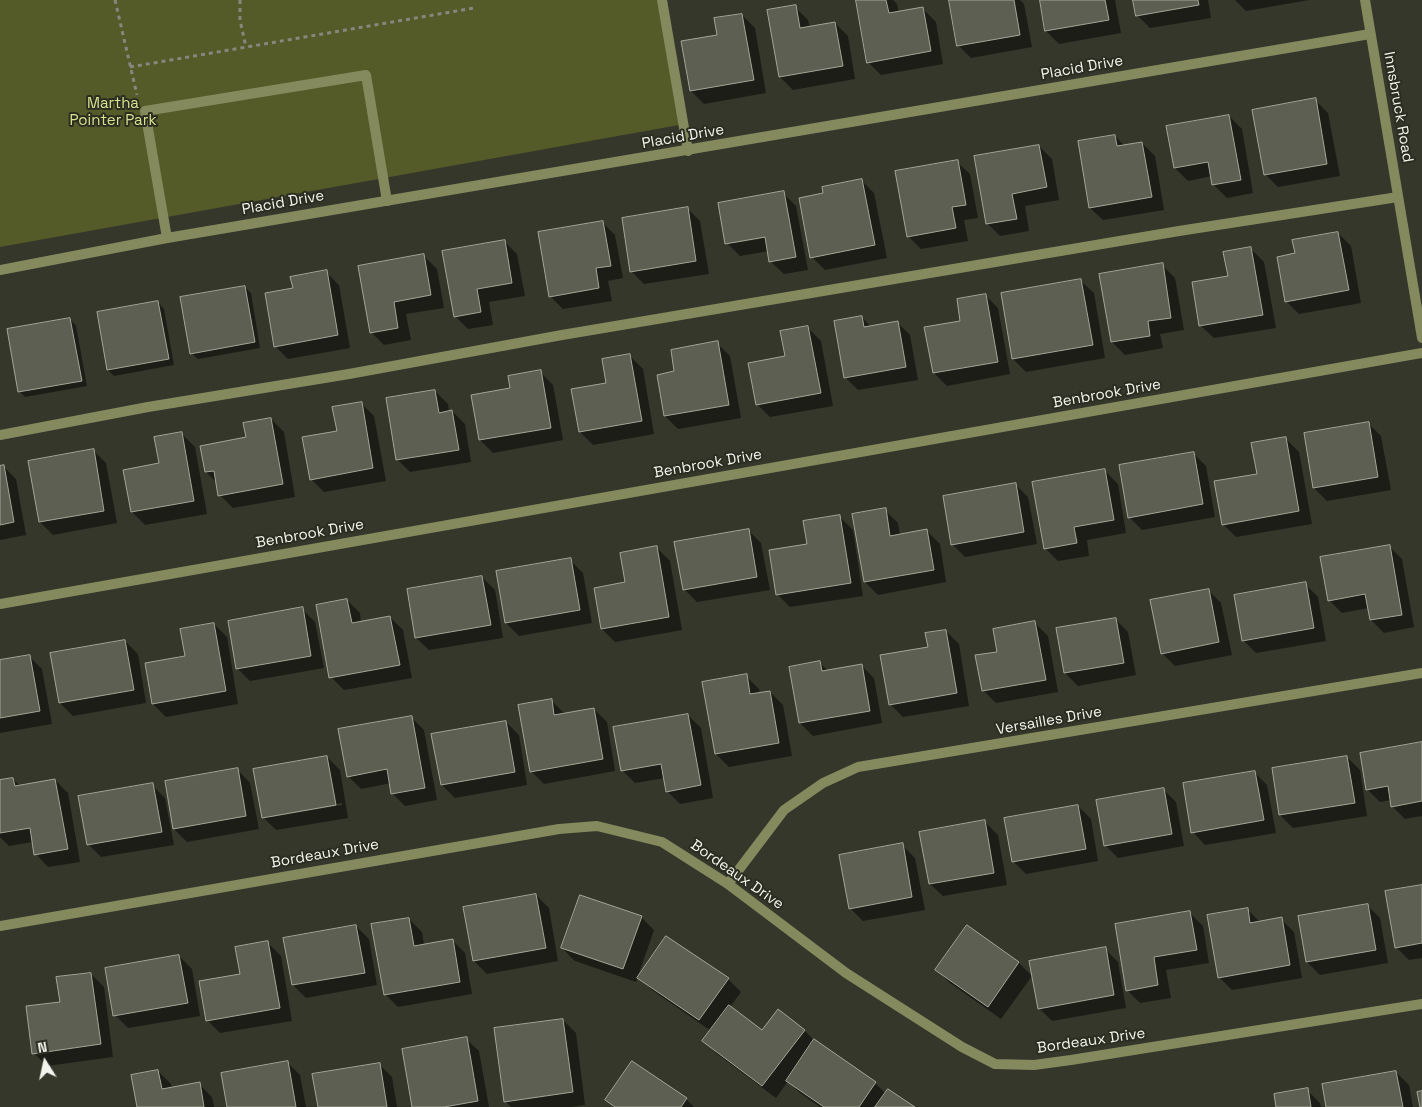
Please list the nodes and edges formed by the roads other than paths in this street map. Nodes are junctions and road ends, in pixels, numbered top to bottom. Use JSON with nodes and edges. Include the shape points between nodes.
{"nodes":[{"id":1,"x":662,"y":0,"type":"edge"},
{"id":2,"x":1365,"y":0,"type":"edge"},
{"id":3,"x":1370,"y":34,"type":"junction"},
{"id":4,"x":688,"y":151,"type":"junction"},
{"id":5,"x":1398,"y":197,"type":"junction"},
{"id":6,"x":387,"y":201,"type":"junction"},
{"id":7,"x":167,"y":238,"type":"junction"},
{"id":8,"x":0,"y":270,"type":"edge"},
{"id":9,"x":1422,"y":338,"type":"edge"},
{"id":10,"x":1422,"y":353,"type":"edge"},
{"id":11,"x":0,"y":435,"type":"edge"},
{"id":12,"x":0,"y":604,"type":"edge"},
{"id":13,"x":1422,"y":673,"type":"edge"},
{"id":14,"x":728,"y":884,"type":"junction"},
{"id":15,"x":0,"y":926,"type":"edge"},
{"id":16,"x":1422,"y":1004,"type":"edge"}],
"edges":[{"from":1,"to":4,"type":"street"},
{"from":2,"to":3,"type":"street","name":"Innsbruck Road"},
{"from":3,"to":4,"type":"street","name":"Placid Drive"},
{"from":3,"to":5,"type":"street","name":"Innsbruck Road"},
{"from":4,"to":6,"type":"street","name":"Placid Drive"},
{"from":5,"to":9,"type":"street","name":"Innsbruck Road"},
{"from":5,"to":11,"type":"street","via":[[562,335]]},
{"from":6,"to":7,"type":"street","name":"Placid Drive"},
{"from":6,"to":7,"type":"street","via":[[366,75],[145,111]]},
{"from":7,"to":8,"type":"street","name":"Placid Drive"},
{"from":10,"to":12,"type":"street","name":"Benbrook Drive"},
{"from":13,"to":14,"type":"street","name":"Versailles Drive","via":[[858,767],[823,783],[784,810]]},
{"from":14,"to":15,"type":"street","name":"Bordeaux Drive","via":[[662,842],[597,826],[540,833]]},
{"from":14,"to":16,"type":"street","name":"Bordeaux Drive","via":[[846,973],[962,1047],[995,1064],[1034,1065],[1072,1060]]}]}
